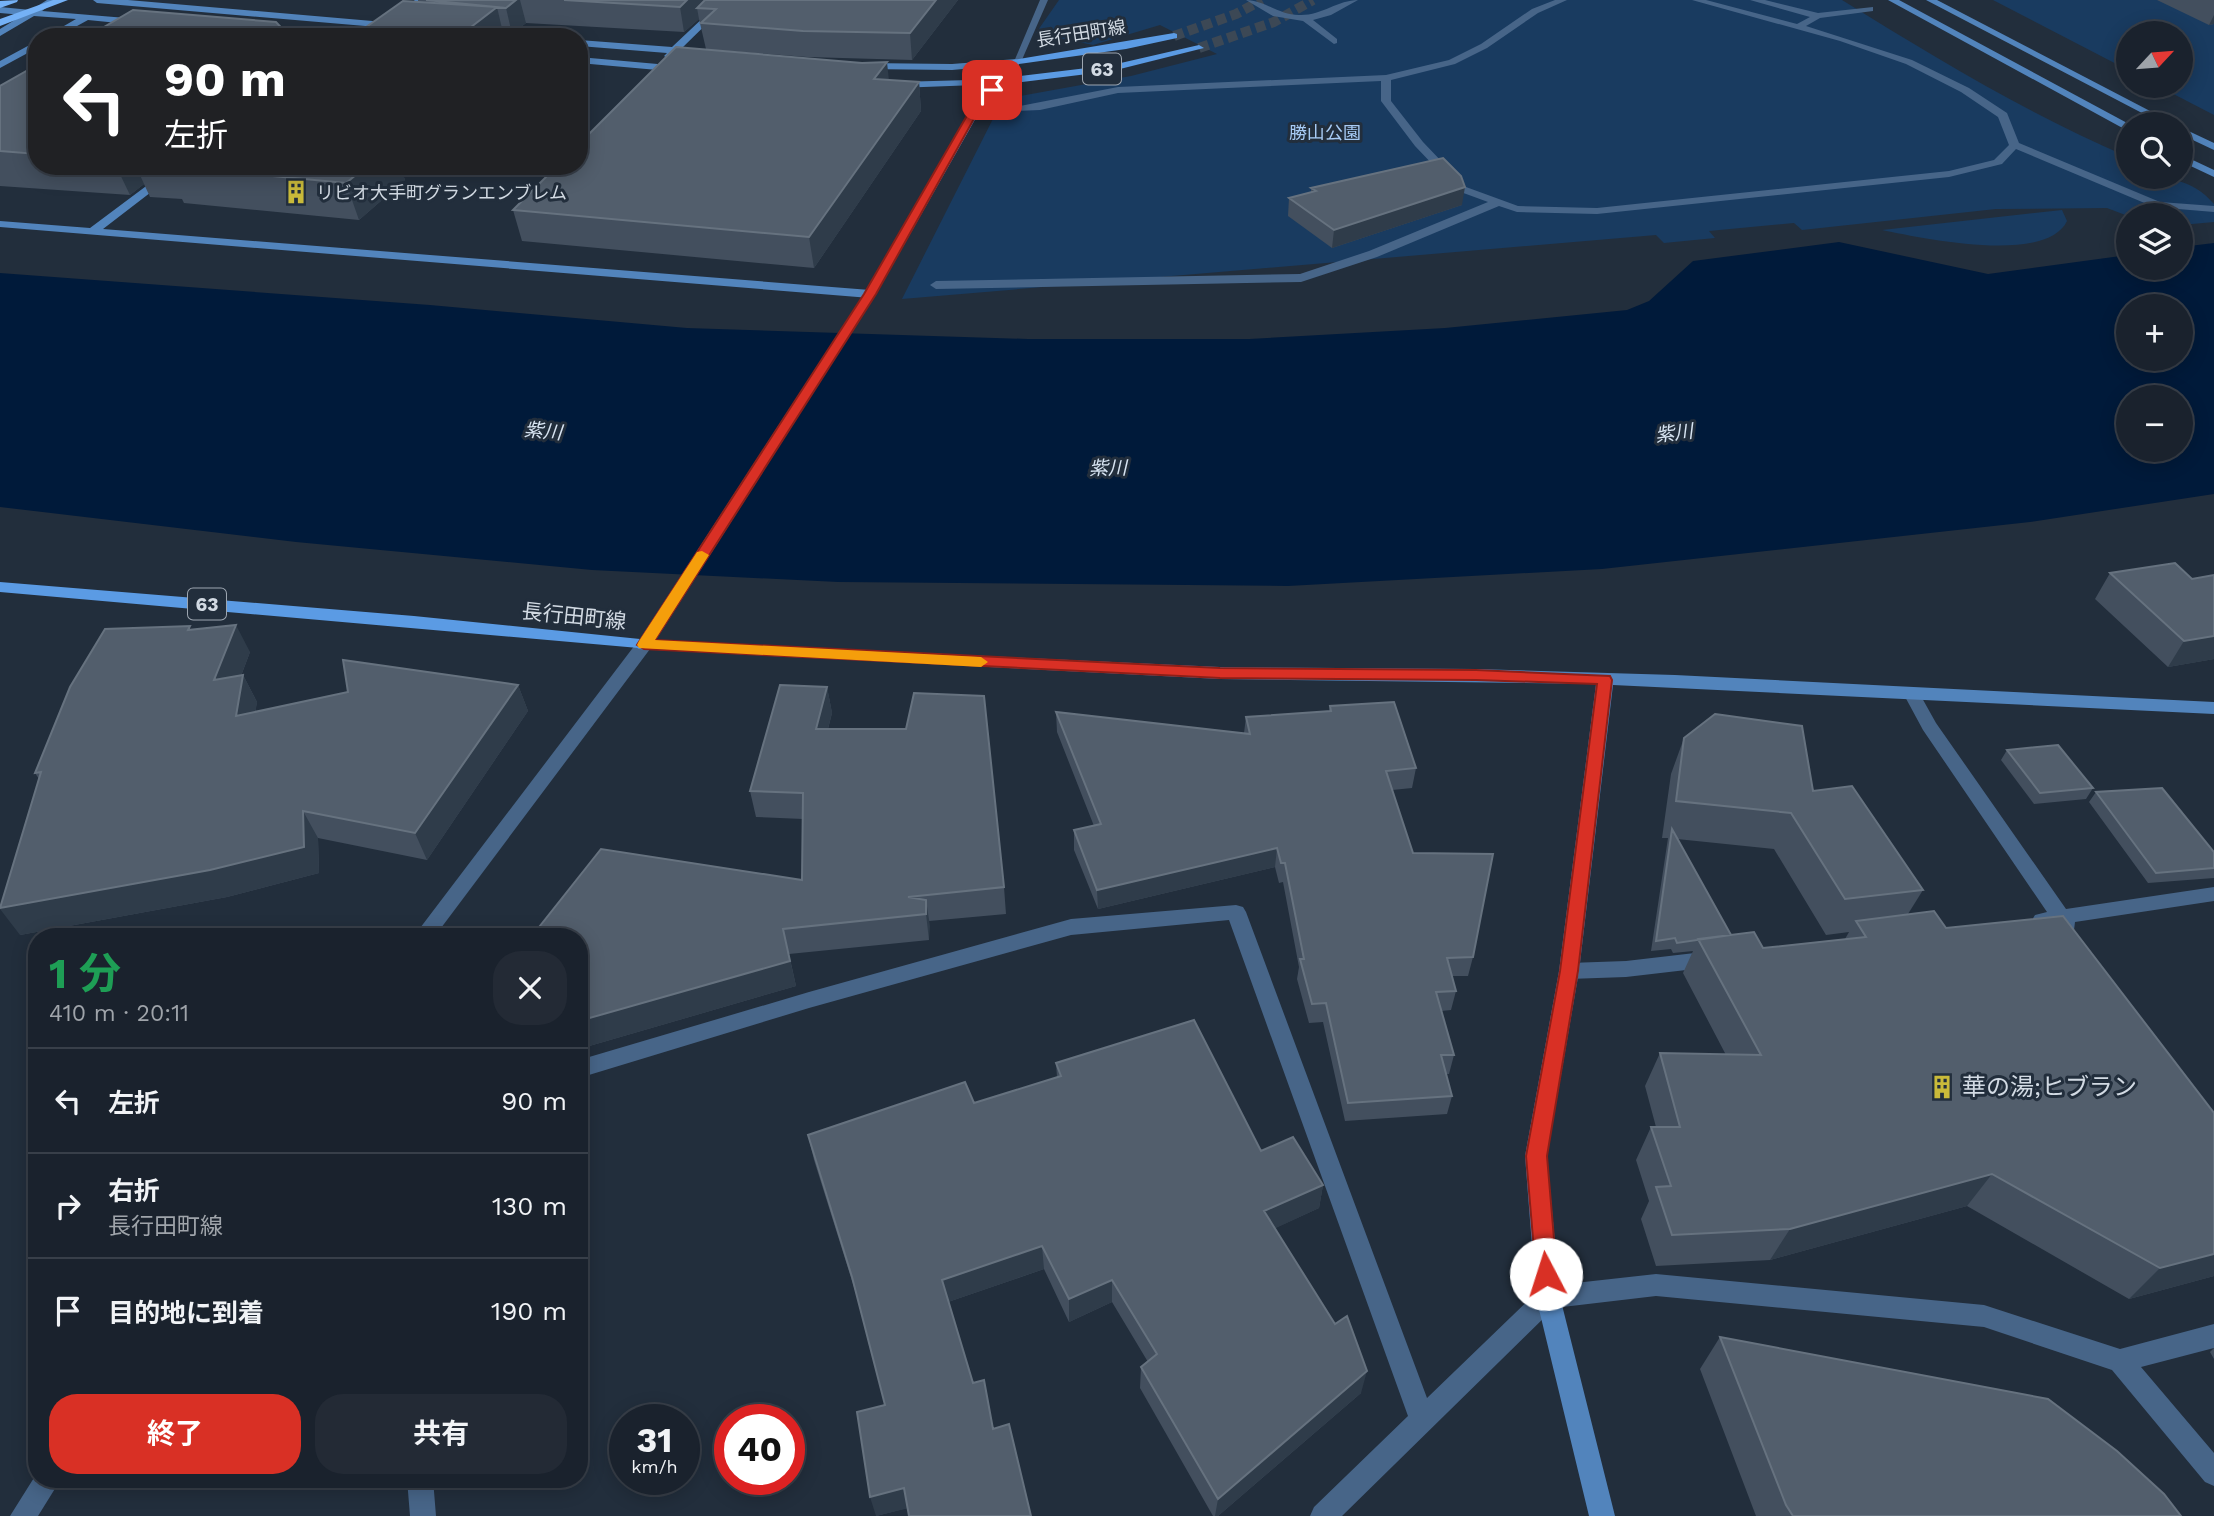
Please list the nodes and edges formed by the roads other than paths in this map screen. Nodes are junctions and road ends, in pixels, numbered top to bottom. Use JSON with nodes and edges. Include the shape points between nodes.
{"nodes":[{"id":1,"x":13,"y":0,"type":"edge"},
{"id":2,"x":53,"y":0,"type":"edge"},
{"id":3,"x":63,"y":0,"type":"edge"},
{"id":4,"x":97,"y":0,"type":"edge"},
{"id":5,"x":421,"y":0,"type":"edge"},
{"id":6,"x":727,"y":0,"type":"edge"},
{"id":7,"x":1044,"y":0,"type":"edge"},
{"id":8,"x":1250,"y":0,"type":"edge"},
{"id":9,"x":1354,"y":0,"type":"edge"},
{"id":10,"x":1563,"y":0,"type":"edge"},
{"id":11,"x":1696,"y":0,"type":"edge"},
{"id":12,"x":1754,"y":0,"type":"edge"},
{"id":13,"x":1892,"y":0,"type":"edge"},
{"id":14,"x":1930,"y":0,"type":"edge"},
{"id":15,"x":116,"y":1,"type":"edge"},
{"id":16,"x":150,"y":2,"type":"edge"},
{"id":17,"x":0,"y":7,"type":"edge"},
{"id":18,"x":1870,"y":9,"type":"dead end"},
{"id":19,"x":35,"y":12,"type":"junction"},
{"id":20,"x":1818,"y":16,"type":"junction"},
{"id":21,"x":86,"y":18,"type":"junction"},
{"id":22,"x":1307,"y":20,"type":"junction"},
{"id":23,"x":145,"y":22,"type":"edge"},
{"id":24,"x":0,"y":23,"type":"edge"},
{"id":25,"x":386,"y":26,"type":"junction"},
{"id":26,"x":1798,"y":27,"type":"junction"},
{"id":27,"x":67,"y":28,"type":"edge"},
{"id":28,"x":383,"y":28,"type":"edge"},
{"id":29,"x":409,"y":28,"type":"edge"},
{"id":30,"x":0,"y":33,"type":"edge"},
{"id":31,"x":1174,"y":36,"type":"tunnel mouth"},
{"id":32,"x":1334,"y":41,"type":"dead end"},
{"id":33,"x":588,"y":44,"type":"edge"},
{"id":34,"x":1199,"y":48,"type":"tunnel mouth"},
{"id":35,"x":28,"y":49,"type":"edge"},
{"id":36,"x":675,"y":51,"type":"junction"},
{"id":37,"x":702,"y":53,"type":"edge"},
{"id":38,"x":588,"y":61,"type":"edge"},
{"id":39,"x":1016,"y":62,"type":"junction"},
{"id":40,"x":0,"y":65,"type":"edge"},
{"id":41,"x":849,"y":65,"type":"edge"},
{"id":42,"x":657,"y":67,"type":"junction"},
{"id":43,"x":698,"y":71,"type":"edge"},
{"id":44,"x":1386,"y":78,"type":"junction"},
{"id":45,"x":1003,"y":81,"type":"junction"},
{"id":46,"x":891,"y":85,"type":"edge"},
{"id":47,"x":1014,"y":108,"type":"dead end"},
{"id":48,"x":2147,"y":112,"type":"edge"},
{"id":49,"x":2116,"y":121,"type":"edge"},
{"id":50,"x":2193,"y":136,"type":"edge"},
{"id":51,"x":2014,"y":145,"type":"junction"},
{"id":52,"x":2214,"y":147,"type":"edge"},
{"id":53,"x":2193,"y":164,"type":"edge"},
{"id":54,"x":2214,"y":174,"type":"edge"},
{"id":55,"x":168,"y":175,"type":"edge"},
{"id":56,"x":1499,"y":202,"type":"junction"},
{"id":57,"x":2214,"y":209,"type":"edge"},
{"id":58,"x":0,"y":224,"type":"edge"},
{"id":59,"x":94,"y":230,"type":"junction"},
{"id":60,"x":936,"y":285,"type":"dead end"},
{"id":61,"x":870,"y":294,"type":"junction"},
{"id":62,"x":0,"y":587,"type":"edge"},
{"id":63,"x":644,"y":645,"type":"junction"},
{"id":64,"x":1605,"y":680,"type":"junction"},
{"id":65,"x":1911,"y":693,"type":"junction"},
{"id":66,"x":2214,"y":708,"type":"edge"},
{"id":67,"x":2214,"y":894,"type":"edge"},
{"id":68,"x":2062,"y":918,"type":"junction"},
{"id":69,"x":2021,"y":922,"type":"edge"},
{"id":70,"x":430,"y":928,"type":"edge"},
{"id":71,"x":2078,"y":940,"type":"edge"},
{"id":72,"x":1735,"y":956,"type":"edge"},
{"id":73,"x":1569,"y":971,"type":"junction"},
{"id":74,"x":588,"y":1066,"type":"edge"},
{"id":75,"x":1548,"y":1297,"type":"junction"},
{"id":76,"x":2214,"y":1336,"type":"edge"},
{"id":77,"x":2120,"y":1361,"type":"junction"},
{"id":78,"x":1422,"y":1419,"type":"junction"},
{"id":79,"x":2214,"y":1473,"type":"edge"},
{"id":80,"x":42,"y":1488,"type":"edge"},
{"id":81,"x":421,"y":1488,"type":"edge"},
{"id":82,"x":23,"y":1516,"type":"edge"},
{"id":83,"x":423,"y":1516,"type":"edge"},
{"id":84,"x":1323,"y":1516,"type":"edge"},
{"id":85,"x":1602,"y":1516,"type":"edge"}],
"edges":[{"from":1,"to":17,"type":"highway"},
{"from":2,"to":19,"type":"street"},
{"from":3,"to":24,"type":"highway"},
{"from":4,"to":15,"type":"street"},
{"from":5,"to":25,"type":"street"},
{"from":6,"to":36,"type":"street"},
{"from":7,"to":39,"type":"street"},
{"from":8,"to":22,"type":"street","via":[[1273,14]]},
{"from":9,"to":22,"type":"street"},
{"from":10,"to":44,"type":"street","via":[[1535,11],[1452,62]]},
{"from":11,"to":26,"type":"street"},
{"from":12,"to":20,"type":"street"},
{"from":13,"to":49,"type":"street"},
{"from":14,"to":48,"type":"street"},
{"from":15,"to":16,"type":"street"},
{"from":15,"to":21,"type":"street"},
{"from":16,"to":25,"type":"street"},
{"from":17,"to":19,"type":"street"},
{"from":18,"to":20,"type":"street"},
{"from":19,"to":21,"type":"street"},
{"from":19,"to":30,"type":"street"},
{"from":20,"to":26,"type":"street"},
{"from":21,"to":23,"type":"street"},
{"from":21,"to":27,"type":"street"},
{"from":22,"to":32,"type":"street"},
{"from":25,"to":28,"type":"street"},
{"from":25,"to":29,"type":"street"},
{"from":26,"to":51,"type":"street","via":[[1909,62],[1965,90],[2003,115]]},
{"from":31,"to":39,"type":"main road","name":"長行田町線","number":"63"},
{"from":33,"to":36,"type":"street"},
{"from":34,"to":45,"type":"main road","name":"長行田町線","number":"63","via":[[1112,68]]},
{"from":35,"to":40,"type":"street"},
{"from":36,"to":37,"type":"street"},
{"from":36,"to":42,"type":"street"},
{"from":38,"to":42,"type":"street"},
{"from":39,"to":41,"type":"street","via":[[951,67]]},
{"from":39,"to":45,"type":"main road","name":"長行田町線"},
{"from":42,"to":43,"type":"street"},
{"from":44,"to":47,"type":"street","via":[[1362,75],[1118,90]]},
{"from":44,"to":56,"type":"street","via":[[1386,101],[1419,144],[1462,189]]},
{"from":45,"to":46,"type":"street"},
{"from":45,"to":61,"type":"main road","name":"長行田町線","via":[[981,100]]},
{"from":50,"to":52,"type":"street"},
{"from":51,"to":56,"type":"street","via":[[1998,162],[1949,174],[1597,211],[1517,209]]},
{"from":51,"to":57,"type":"street","via":[[2158,205]]},
{"from":53,"to":54,"type":"street"},
{"from":55,"to":59,"type":"street"},
{"from":56,"to":60,"type":"street","via":[[1301,278]]},
{"from":58,"to":59,"type":"street"},
{"from":59,"to":61,"type":"street"},
{"from":61,"to":63,"type":"main road","name":"長行田町線"},
{"from":62,"to":63,"type":"main road","name":"長行田町線","number":"63"},
{"from":63,"to":64,"type":"street","via":[[1220,673]]},
{"from":63,"to":70,"type":"street"},
{"from":64,"to":65,"type":"street"},
{"from":64,"to":73,"type":"street"},
{"from":65,"to":66,"type":"street"},
{"from":65,"to":68,"type":"street"},
{"from":67,"to":68,"type":"street"},
{"from":68,"to":69,"type":"street"},
{"from":68,"to":71,"type":"street"},
{"from":72,"to":73,"type":"street"},
{"from":73,"to":75,"type":"street","via":[[1536,1156]]},
{"from":74,"to":78,"type":"street","via":[[1071,927],[1236,912]]},
{"from":75,"to":77,"type":"street","via":[[1656,1285],[1984,1316]]},
{"from":75,"to":78,"type":"street"},
{"from":75,"to":85,"type":"street"},
{"from":76,"to":77,"type":"street"},
{"from":77,"to":79,"type":"street"},
{"from":78,"to":84,"type":"street"},
{"from":80,"to":82,"type":"street"},
{"from":81,"to":83,"type":"street"}]}
